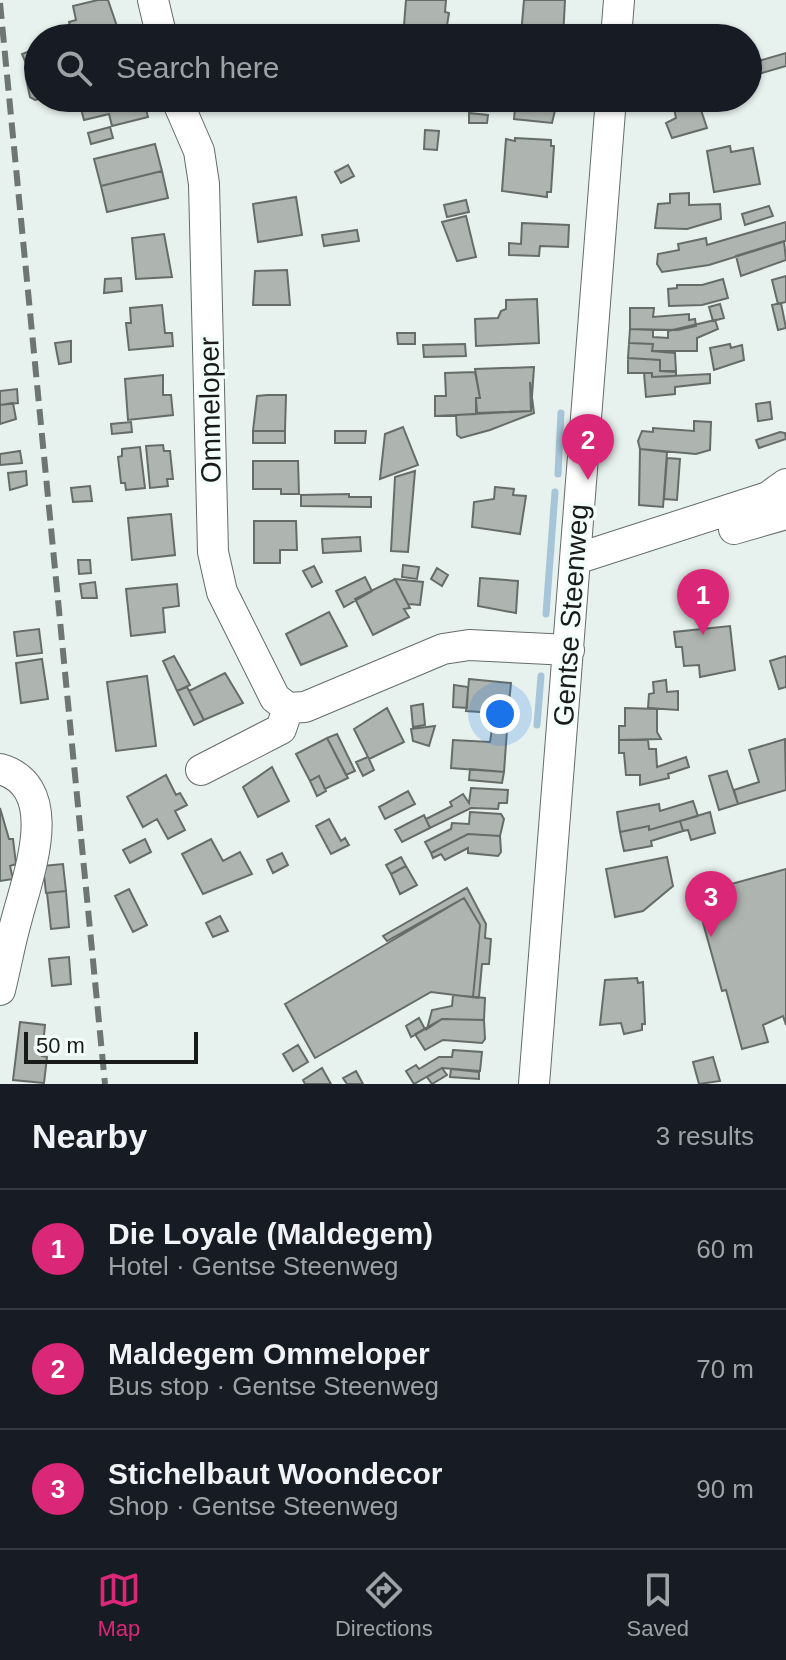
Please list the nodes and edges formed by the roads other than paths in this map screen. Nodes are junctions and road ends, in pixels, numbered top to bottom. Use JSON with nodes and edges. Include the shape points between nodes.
{"nodes":[{"id":1,"x":153,"y":0,"type":"edge"},
{"id":2,"x":619,"y":0,"type":"edge"},
{"id":3,"x":159,"y":24,"type":"edge"},
{"id":4,"x":617,"y":24,"type":"edge"},
{"id":5,"x":182,"y":112,"type":"edge"},
{"id":6,"x":610,"y":112,"type":"edge"},
{"id":7,"x":786,"y":484,"type":"edge"},
{"id":8,"x":786,"y":514,"type":"edge"},
{"id":9,"x":575,"y":567,"type":"junction"},
{"id":10,"x":569,"y":650,"type":"junction"},
{"id":11,"x":288,"y":708,"type":"junction"},
{"id":12,"x":0,"y":769,"type":"edge"},
{"id":13,"x":201,"y":770,"type":"dead end"},
{"id":14,"x":0,"y":990,"type":"edge"},
{"id":15,"x":534,"y":1084,"type":"edge"}],
"edges":[{"from":1,"to":3,"type":"street"},
{"from":2,"to":4,"type":"street"},
{"from":5,"to":11,"type":"street","name":"Ommeloper","via":[[199,151],[204,184],[213,552],[222,592],[275,698]]},
{"from":6,"to":9,"type":"street","name":"Gentse Steenweg"},
{"from":7,"to":9,"type":"street","via":[[768,497]]},
{"from":8,"to":9,"type":"street"},
{"from":9,"to":10,"type":"street","name":"Gentse Steenweg"},
{"from":10,"to":11,"type":"street","via":[[469,645],[443,649],[305,707]]},
{"from":10,"to":15,"type":"street","name":"Gentse Steenweg"},
{"from":11,"to":13,"type":"street","via":[[281,729]]},
{"from":12,"to":14,"type":"street","via":[[15,774],[30,791],[36,839]]}]}
